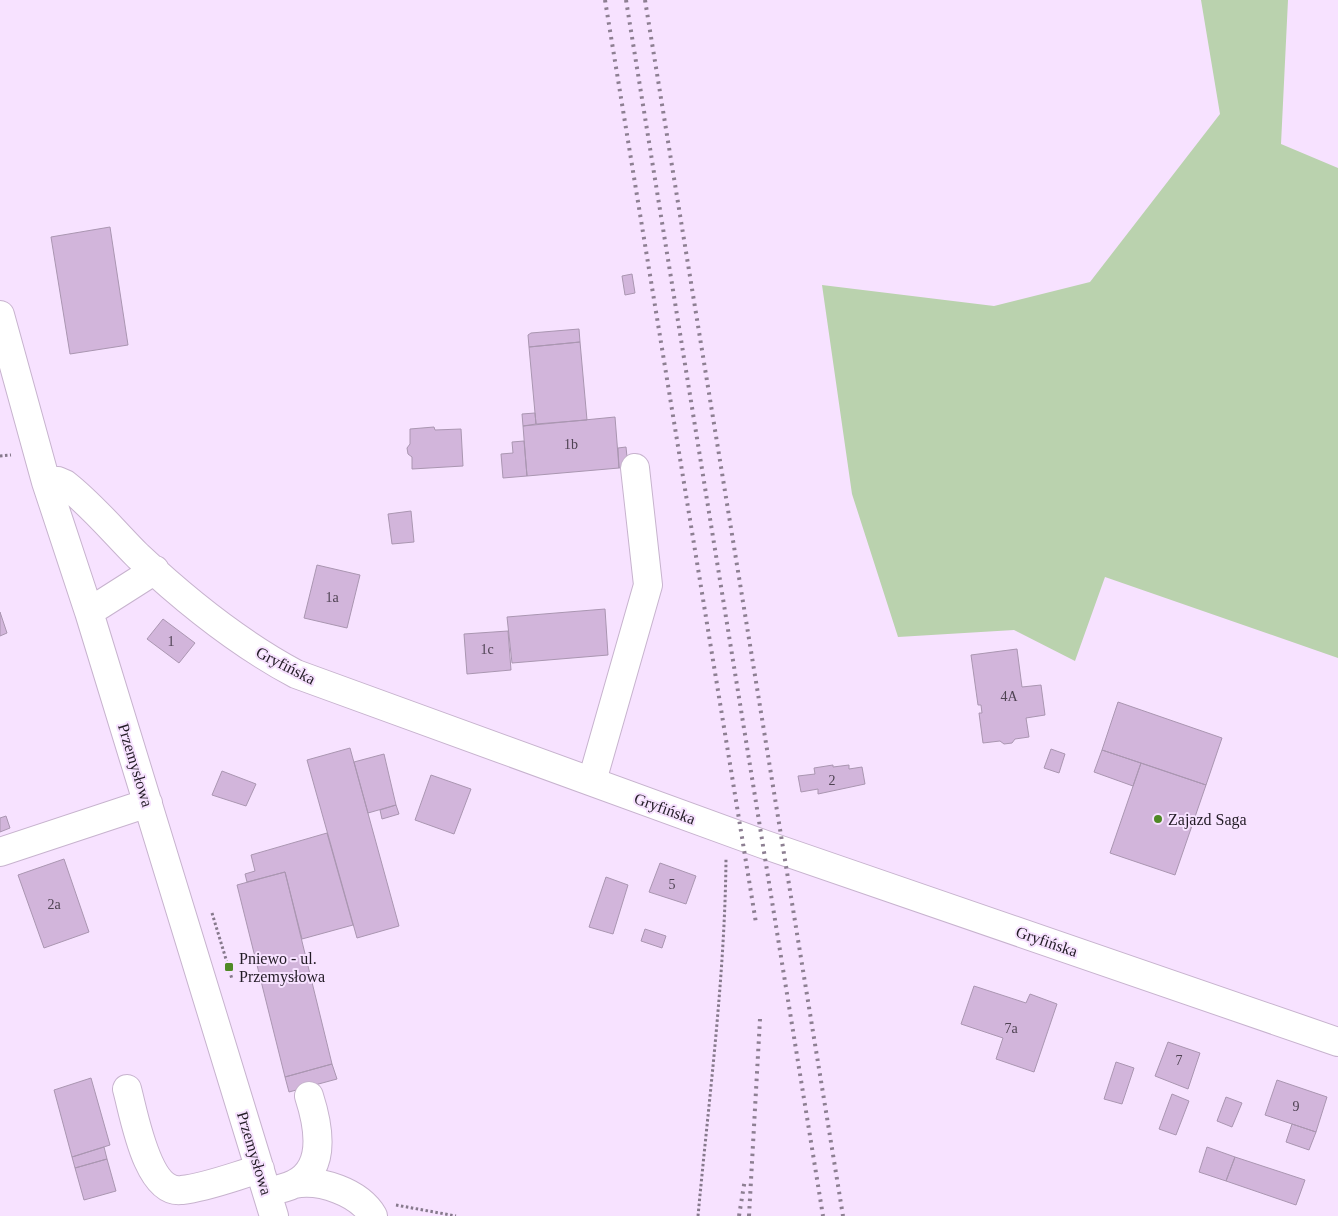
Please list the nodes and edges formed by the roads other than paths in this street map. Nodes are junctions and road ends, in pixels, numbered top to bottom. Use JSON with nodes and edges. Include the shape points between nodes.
{"nodes":[{"id":1,"x":0,"y":315,"type":"edge"},
{"id":2,"x":635,"y":468,"type":"dead end"},
{"id":3,"x":46,"y":482,"type":"junction"},
{"id":4,"x":155,"y":570,"type":"junction"},
{"id":5,"x":89,"y":612,"type":"junction"},
{"id":6,"x":592,"y":781,"type":"junction"},
{"id":7,"x":148,"y":803,"type":"junction"},
{"id":8,"x":0,"y":852,"type":"edge"},
{"id":9,"x":1338,"y":1042,"type":"edge"},
{"id":10,"x":127,"y":1089,"type":"dead end"},
{"id":11,"x":309,"y":1096,"type":"dead end"},
{"id":12,"x":294,"y":1184,"type":"junction"},
{"id":13,"x":267,"y":1192,"type":"edge"},
{"id":14,"x":365,"y":1207,"type":"edge"}],
"edges":[{"from":1,"to":3,"type":"street","name":"Przemysłowa"},
{"from":2,"to":6,"type":"street","via":[[648,585]]},
{"from":3,"to":4,"type":"street","name":"Gryfińska","via":[[58,481],[74,491]]},
{"from":3,"to":5,"type":"street","name":"Przemysłowa"},
{"from":4,"to":5,"type":"street"},
{"from":4,"to":6,"type":"street","name":"Gryfińska","via":[[239,640],[296,674]]},
{"from":5,"to":7,"type":"street","name":"Przemysłowa"},
{"from":6,"to":9,"type":"street","name":"Gryfińska"},
{"from":7,"to":8,"type":"street"},
{"from":7,"to":13,"type":"street","name":"Przemysłowa"},
{"from":10,"to":13,"type":"street","via":[[149,1165],[167,1186],[182,1190]]},
{"from":11,"to":12,"type":"street","via":[[318,1130],[318,1148],[313,1165]]},
{"from":12,"to":13,"type":"street"},
{"from":12,"to":14,"type":"street","via":[[314,1182]]}]}
